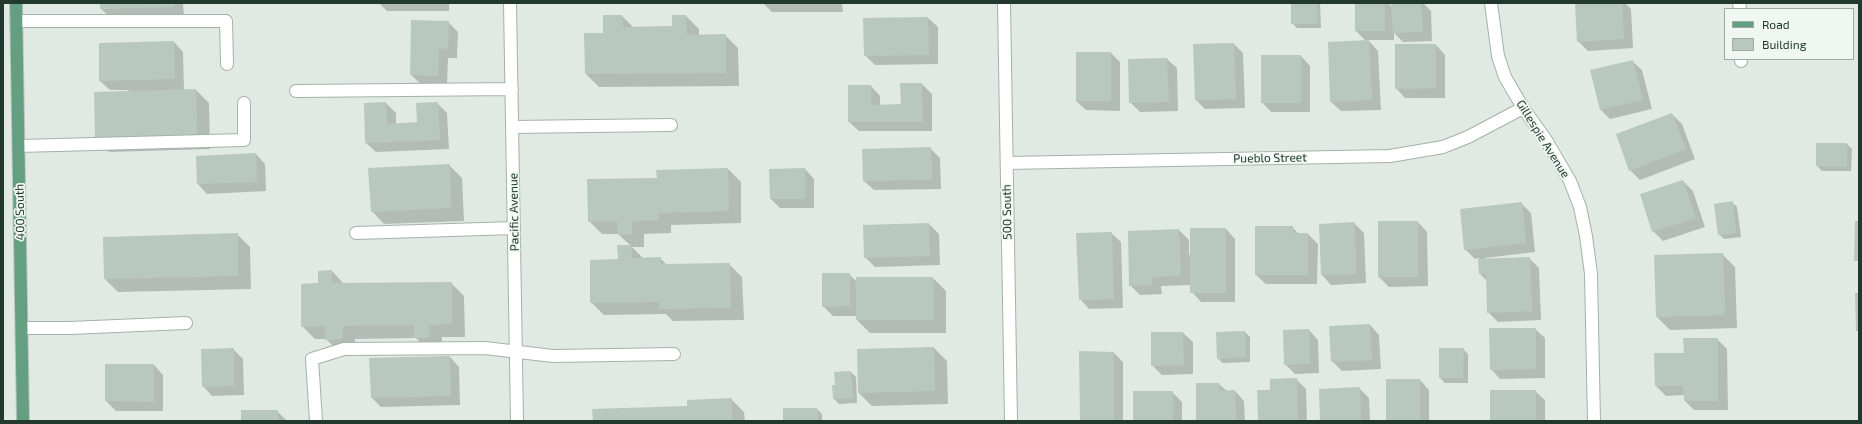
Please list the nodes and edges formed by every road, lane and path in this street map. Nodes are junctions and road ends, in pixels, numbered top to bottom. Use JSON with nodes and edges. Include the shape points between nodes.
{"nodes":[{"id":1,"x":16,"y":3,"type":"edge"},
{"id":2,"x":510,"y":3,"type":"edge"},
{"id":3,"x":1004,"y":3,"type":"edge"},
{"id":4,"x":1491,"y":3,"type":"edge"},
{"id":5,"x":16,"y":22,"type":"junction"},
{"id":6,"x":227,"y":64,"type":"dead end"},
{"id":7,"x":512,"y":89,"type":"junction"},
{"id":8,"x":296,"y":91,"type":"dead end"},
{"id":9,"x":244,"y":103,"type":"dead end"},
{"id":10,"x":1523,"y":108,"type":"junction"},
{"id":11,"x":671,"y":125,"type":"dead end"},
{"id":12,"x":512,"y":127,"type":"junction"},
{"id":13,"x":19,"y":146,"type":"junction"},
{"id":14,"x":1006,"y":163,"type":"junction"},
{"id":15,"x":514,"y":228,"type":"junction"},
{"id":16,"x":356,"y":233,"type":"dead end"},
{"id":17,"x":186,"y":323,"type":"dead end"},
{"id":18,"x":22,"y":328,"type":"junction"},
{"id":19,"x":516,"y":351,"type":"junction"},
{"id":20,"x":674,"y":354,"type":"dead end"},
{"id":21,"x":24,"y":421,"type":"edge"},
{"id":22,"x":316,"y":421,"type":"edge"},
{"id":23,"x":518,"y":421,"type":"edge"},
{"id":24,"x":1011,"y":421,"type":"edge"},
{"id":25,"x":1594,"y":421,"type":"edge"}],
"edges":[{"from":1,"to":5,"type":"main road","name":"400 South"},
{"from":2,"to":7,"type":"street","name":"Pacific Avenue"},
{"from":3,"to":14,"type":"street","name":"500 South"},
{"from":4,"to":10,"type":"street","name":"Gillespie Avenue","via":[[1498,56],[1505,77]]},
{"from":5,"to":6,"type":"street","via":[[226,21]]},
{"from":5,"to":13,"type":"main road","name":"400 South"},
{"from":7,"to":8,"type":"street"},
{"from":7,"to":12,"type":"street","name":"Pacific Avenue"},
{"from":9,"to":13,"type":"street","via":[[244,140]]},
{"from":10,"to":14,"type":"street","name":"Pueblo Street","via":[[1443,147],[1390,156]]},
{"from":10,"to":25,"type":"street","name":"Gillespie Avenue","via":[[1546,140],[1570,181],[1580,207],[1591,274]]},
{"from":11,"to":12,"type":"street"},
{"from":12,"to":15,"type":"street","name":"Pacific Avenue"},
{"from":13,"to":18,"type":"main road","name":"400 South"},
{"from":14,"to":24,"type":"street","name":"500 South"},
{"from":15,"to":16,"type":"street"},
{"from":15,"to":19,"type":"street","name":"Pacific Avenue"},
{"from":17,"to":18,"type":"street"},
{"from":18,"to":21,"type":"main road","name":"400 South"},
{"from":19,"to":20,"type":"street","via":[[553,356]]},
{"from":19,"to":22,"type":"street","via":[[485,348],[344,350],[312,359]]},
{"from":19,"to":23,"type":"street","name":"Pacific Avenue"}]}
